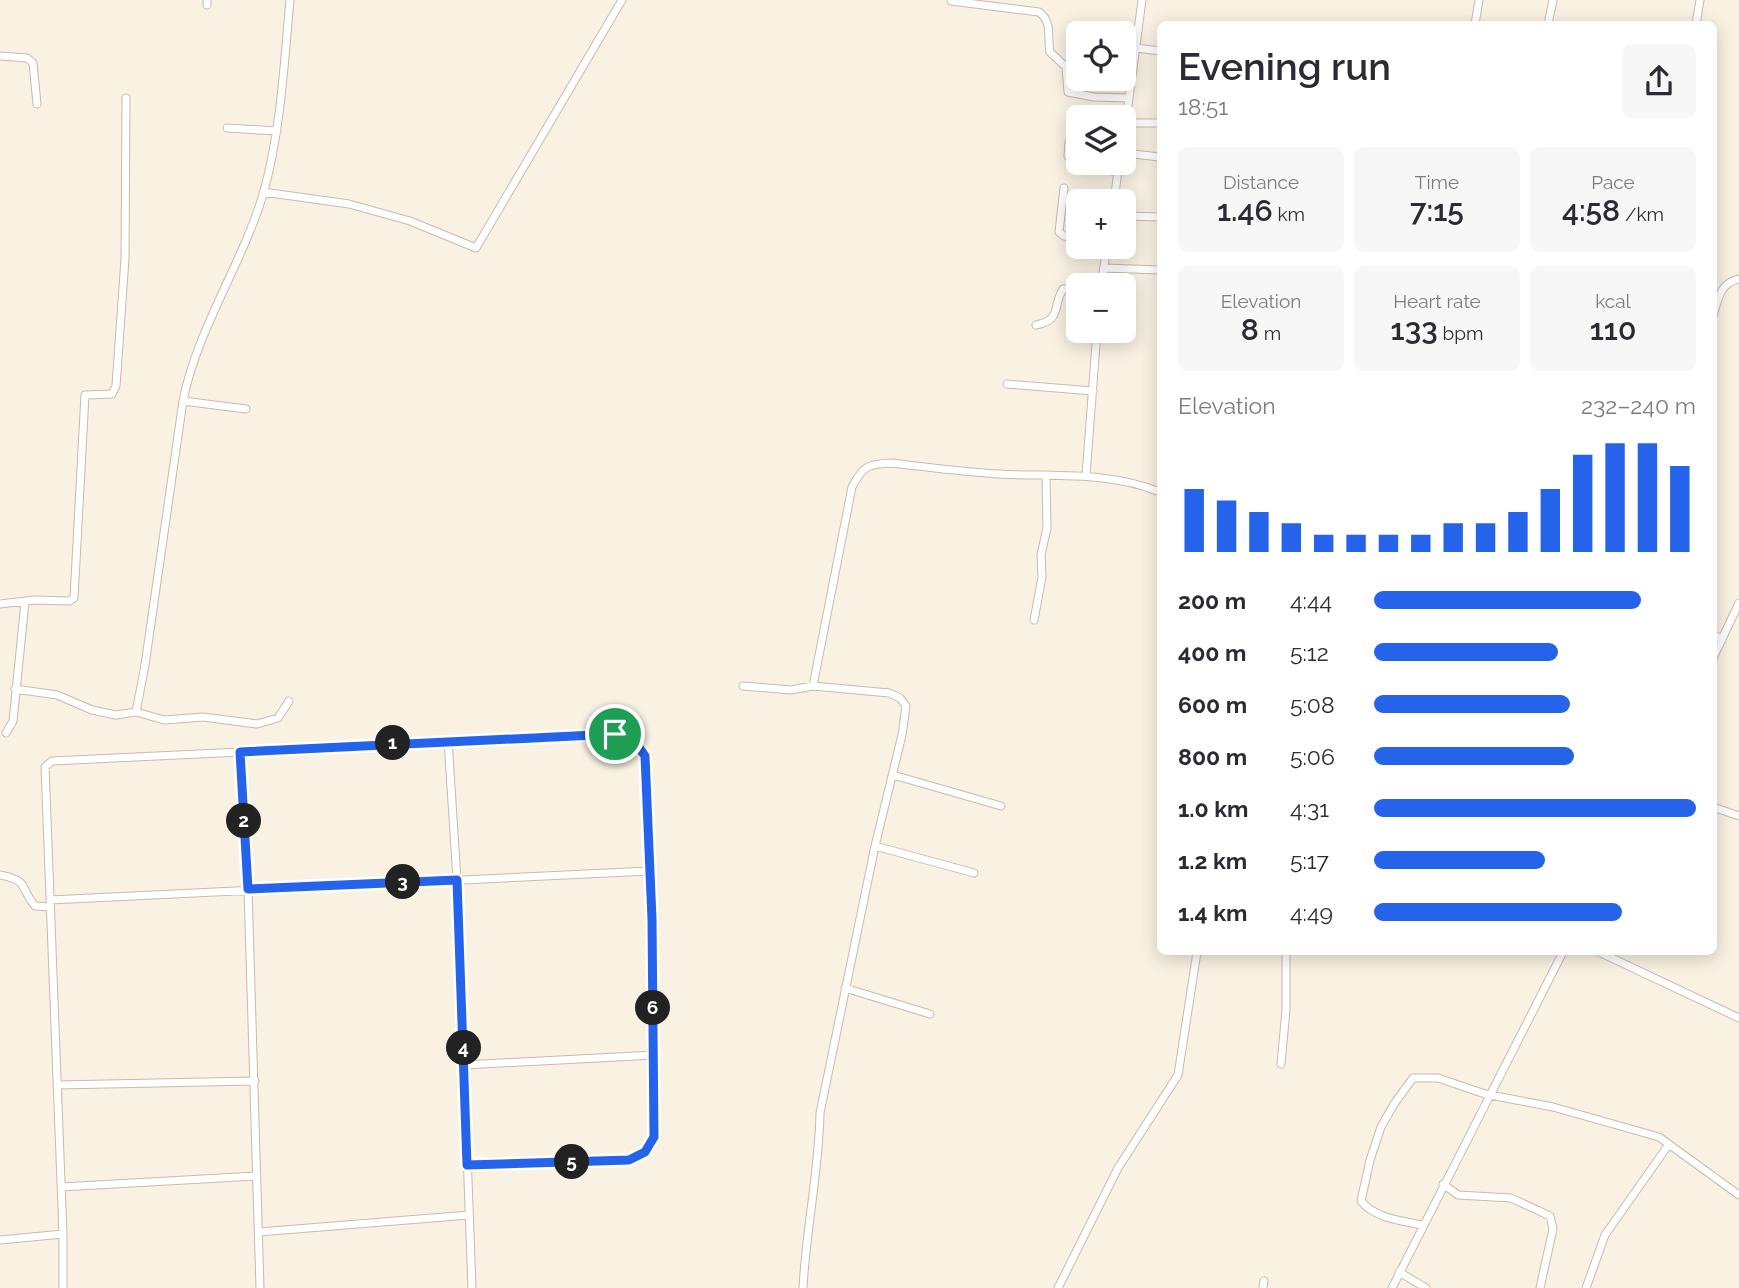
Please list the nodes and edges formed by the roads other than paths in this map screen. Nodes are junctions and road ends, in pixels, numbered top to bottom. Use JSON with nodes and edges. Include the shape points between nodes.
{"nodes":[{"id":1,"x":290,"y":0,"type":"edge"},
{"id":2,"x":622,"y":0,"type":"edge"},
{"id":3,"x":1142,"y":0,"type":"edge"},
{"id":4,"x":1479,"y":0,"type":"edge"},
{"id":5,"x":1553,"y":0,"type":"edge"},
{"id":6,"x":1700,"y":0,"type":"edge"},
{"id":7,"x":951,"y":1,"type":"edge"},
{"id":8,"x":1476,"y":21,"type":"edge"},
{"id":9,"x":1549,"y":21,"type":"edge"},
{"id":10,"x":1696,"y":21,"type":"edge"},
{"id":11,"x":1136,"y":48,"type":"joint"},
{"id":12,"x":1157,"y":51,"type":"edge"},
{"id":13,"x":0,"y":56,"type":"edge"},
{"id":14,"x":1129,"y":91,"type":"edge"},
{"id":15,"x":126,"y":98,"type":"dead end"},
{"id":16,"x":1128,"y":98,"type":"junction"},
{"id":17,"x":37,"y":104,"type":"dead end"},
{"id":18,"x":1127,"y":105,"type":"edge"},
{"id":19,"x":1136,"y":123,"type":"edge"},
{"id":20,"x":1157,"y":123,"type":"edge"},
{"id":21,"x":227,"y":128,"type":"dead end"},
{"id":22,"x":277,"y":131,"type":"junction"},
{"id":23,"x":1136,"y":154,"type":"edge"},
{"id":24,"x":1157,"y":157,"type":"edge"},
{"id":25,"x":1064,"y":188,"type":"dead end"},
{"id":26,"x":263,"y":192,"type":"junction"},
{"id":27,"x":1136,"y":216,"type":"edge"},
{"id":28,"x":1157,"y":217,"type":"edge"},
{"id":29,"x":1066,"y":237,"type":"edge"},
{"id":30,"x":1105,"y":259,"type":"edge"},
{"id":31,"x":1104,"y":268,"type":"junction"},
{"id":32,"x":1157,"y":270,"type":"edge"},
{"id":33,"x":1103,"y":273,"type":"edge"},
{"id":34,"x":1739,"y":279,"type":"edge"},
{"id":35,"x":1066,"y":289,"type":"edge"},
{"id":36,"x":1717,"y":302,"type":"edge"},
{"id":37,"x":1035,"y":325,"type":"dead end"},
{"id":38,"x":1096,"y":343,"type":"edge"},
{"id":39,"x":1007,"y":383,"type":"dead end"},
{"id":40,"x":1093,"y":391,"type":"junction"},
{"id":41,"x":183,"y":401,"type":"junction"},
{"id":42,"x":246,"y":410,"type":"dead end"},
{"id":43,"x":1046,"y":475,"type":"junction"},
{"id":44,"x":1086,"y":475,"type":"junction"},
{"id":45,"x":1157,"y":491,"type":"edge"},
{"id":46,"x":25,"y":602,"type":"junction"},
{"id":47,"x":1739,"y":603,"type":"edge"},
{"id":48,"x":0,"y":604,"type":"edge"},
{"id":49,"x":1034,"y":620,"type":"dead end"},
{"id":50,"x":1727,"y":629,"type":"junction"},
{"id":51,"x":1739,"y":631,"type":"edge"},
{"id":52,"x":1717,"y":637,"type":"edge"},
{"id":53,"x":1722,"y":640,"type":"junction"},
{"id":54,"x":1717,"y":650,"type":"edge"},
{"id":55,"x":743,"y":686,"type":"dead end"},
{"id":56,"x":813,"y":686,"type":"junction"},
{"id":57,"x":15,"y":689,"type":"junction"},
{"id":58,"x":289,"y":701,"type":"dead end"},
{"id":59,"x":136,"y":712,"type":"junction"},
{"id":60,"x":6,"y":733,"type":"dead end"},
{"id":61,"x":448,"y":740,"type":"junction"},
{"id":62,"x":240,"y":752,"type":"junction"},
{"id":63,"x":893,"y":775,"type":"junction"},
{"id":64,"x":1000,"y":806,"type":"dead end"},
{"id":65,"x":1717,"y":808,"type":"edge"},
{"id":66,"x":1739,"y":816,"type":"edge"},
{"id":67,"x":875,"y":846,"type":"junction"},
{"id":68,"x":649,"y":871,"type":"junction"},
{"id":69,"x":974,"y":873,"type":"dead end"},
{"id":70,"x":0,"y":875,"type":"edge"},
{"id":71,"x":457,"y":880,"type":"junction"},
{"id":72,"x":248,"y":889,"type":"junction"},
{"id":73,"x":50,"y":904,"type":"junction"},
{"id":74,"x":1197,"y":955,"type":"edge"},
{"id":75,"x":1286,"y":955,"type":"edge"},
{"id":76,"x":1561,"y":955,"type":"edge"},
{"id":77,"x":1605,"y":955,"type":"edge"},
{"id":78,"x":845,"y":988,"type":"junction"},
{"id":79,"x":930,"y":1014,"type":"dead end"},
{"id":80,"x":1739,"y":1018,"type":"edge"},
{"id":81,"x":654,"y":1055,"type":"junction"},
{"id":82,"x":1281,"y":1064,"type":"dead end"},
{"id":83,"x":464,"y":1065,"type":"junction"},
{"id":84,"x":255,"y":1081,"type":"junction"},
{"id":85,"x":57,"y":1085,"type":"junction"},
{"id":86,"x":1491,"y":1095,"type":"junction"},
{"id":87,"x":1670,"y":1144,"type":"junction"},
{"id":88,"x":467,"y":1165,"type":"junction"},
{"id":89,"x":257,"y":1176,"type":"junction"},
{"id":90,"x":1443,"y":1184,"type":"junction"},
{"id":91,"x":61,"y":1187,"type":"junction"},
{"id":92,"x":1739,"y":1195,"type":"edge"},
{"id":93,"x":469,"y":1215,"type":"junction"},
{"id":94,"x":1422,"y":1225,"type":"junction"},
{"id":95,"x":259,"y":1232,"type":"junction"},
{"id":96,"x":63,"y":1234,"type":"junction"},
{"id":97,"x":0,"y":1240,"type":"edge"},
{"id":98,"x":1399,"y":1272,"type":"junction"},
{"id":99,"x":63,"y":1288,"type":"edge"},
{"id":100,"x":260,"y":1288,"type":"edge"},
{"id":101,"x":472,"y":1288,"type":"edge"},
{"id":102,"x":803,"y":1288,"type":"edge"},
{"id":103,"x":1058,"y":1288,"type":"edge"},
{"id":104,"x":1392,"y":1288,"type":"edge"},
{"id":105,"x":1426,"y":1288,"type":"edge"},
{"id":106,"x":1540,"y":1288,"type":"edge"},
{"id":107,"x":1586,"y":1288,"type":"edge"}],
"edges":[{"from":1,"to":22,"type":"street"},
{"from":2,"to":26,"type":"street","via":[[475,248],[410,221],[349,204]]},
{"from":3,"to":11,"type":"street"},
{"from":4,"to":8,"type":"street"},
{"from":5,"to":9,"type":"street"},
{"from":6,"to":10,"type":"street"},
{"from":7,"to":16,"type":"street","via":[[1043,14],[1050,52],[1066,67],[1068,92]]},
{"from":11,"to":12,"type":"street"},
{"from":13,"to":17,"type":"street","via":[[27,58],[33,63]]},
{"from":14,"to":16,"type":"street"},
{"from":15,"to":46,"type":"street","via":[[125,259],[116,386],[112,394],[85,395],[74,598]]},
{"from":16,"to":18,"type":"street"},
{"from":19,"to":20,"type":"street"},
{"from":21,"to":22,"type":"street"},
{"from":22,"to":26,"type":"street"},
{"from":23,"to":24,"type":"street"},
{"from":25,"to":29,"type":"street","via":[[1059,232]]},
{"from":26,"to":41,"type":"street"},
{"from":27,"to":28,"type":"street"},
{"from":30,"to":31,"type":"street"},
{"from":31,"to":32,"type":"street"},
{"from":31,"to":33,"type":"street"},
{"from":34,"to":36,"type":"street","via":[[1721,289]]},
{"from":35,"to":37,"type":"street","via":[[1053,318]]},
{"from":38,"to":40,"type":"street"},
{"from":39,"to":40,"type":"street"},
{"from":40,"to":44,"type":"street"},
{"from":41,"to":42,"type":"street"},
{"from":41,"to":59,"type":"street"},
{"from":43,"to":44,"type":"street"},
{"from":43,"to":49,"type":"street","via":[[1042,577]]},
{"from":43,"to":56,"type":"street","via":[[891,463],[873,464],[860,472],[852,486]]},
{"from":44,"to":45,"type":"street"},
{"from":46,"to":48,"type":"street"},
{"from":46,"to":57,"type":"street"},
{"from":47,"to":50,"type":"street"},
{"from":50,"to":51,"type":"street"},
{"from":50,"to":53,"type":"street"},
{"from":52,"to":53,"type":"street"},
{"from":53,"to":54,"type":"street"},
{"from":55,"to":56,"type":"street","via":[[791,690]]},
{"from":56,"to":63,"type":"street","via":[[890,693],[900,698],[906,706],[906,719]]},
{"from":57,"to":59,"type":"street","via":[[57,695],[116,715]]},
{"from":57,"to":60,"type":"street","via":[[13,721]]},
{"from":58,"to":59,"type":"street","via":[[278,718],[257,724],[204,717],[164,720]]},
{"from":61,"to":62,"type":"street"},
{"from":61,"to":68,"type":"street","via":[[615,734],[634,740],[645,756]]},
{"from":61,"to":71,"type":"street"},
{"from":62,"to":72,"type":"street"},
{"from":62,"to":73,"type":"street","via":[[47,764]]},
{"from":63,"to":64,"type":"street"},
{"from":63,"to":67,"type":"street"},
{"from":65,"to":66,"type":"street"},
{"from":67,"to":69,"type":"street"},
{"from":67,"to":78,"type":"street"},
{"from":68,"to":71,"type":"street"},
{"from":68,"to":81,"type":"street"},
{"from":70,"to":73,"type":"street","via":[[22,882],[35,906]]},
{"from":71,"to":72,"type":"street"},
{"from":71,"to":83,"type":"street"},
{"from":72,"to":73,"type":"street"},
{"from":72,"to":84,"type":"street"},
{"from":73,"to":85,"type":"street"},
{"from":74,"to":103,"type":"street","via":[[1178,1074],[1118,1168]]},
{"from":75,"to":82,"type":"street"},
{"from":76,"to":86,"type":"street"},
{"from":77,"to":80,"type":"street"},
{"from":78,"to":79,"type":"street"},
{"from":78,"to":102,"type":"street","via":[[820,1113]]},
{"from":81,"to":83,"type":"street"},
{"from":81,"to":88,"type":"street","via":[[654,1137],[637,1157]]},
{"from":83,"to":88,"type":"street"},
{"from":84,"to":85,"type":"street"},
{"from":84,"to":89,"type":"street"},
{"from":85,"to":91,"type":"street"},
{"from":86,"to":87,"type":"street","via":[[1553,1107]]},
{"from":86,"to":90,"type":"street"},
{"from":86,"to":94,"type":"street","via":[[1438,1078],[1413,1078],[1385,1119],[1361,1201],[1389,1218]]},
{"from":87,"to":92,"type":"street"},
{"from":87,"to":107,"type":"street","via":[[1605,1235]]},
{"from":88,"to":93,"type":"street"},
{"from":89,"to":91,"type":"street"},
{"from":89,"to":95,"type":"street"},
{"from":90,"to":94,"type":"street"},
{"from":90,"to":106,"type":"street","via":[[1458,1195],[1511,1198],[1550,1216],[1553,1229]]},
{"from":91,"to":96,"type":"street"},
{"from":93,"to":95,"type":"street"},
{"from":93,"to":101,"type":"street"},
{"from":94,"to":98,"type":"street"},
{"from":95,"to":100,"type":"street"},
{"from":96,"to":97,"type":"street"},
{"from":96,"to":99,"type":"street"},
{"from":98,"to":104,"type":"street"},
{"from":98,"to":105,"type":"street"}]}
